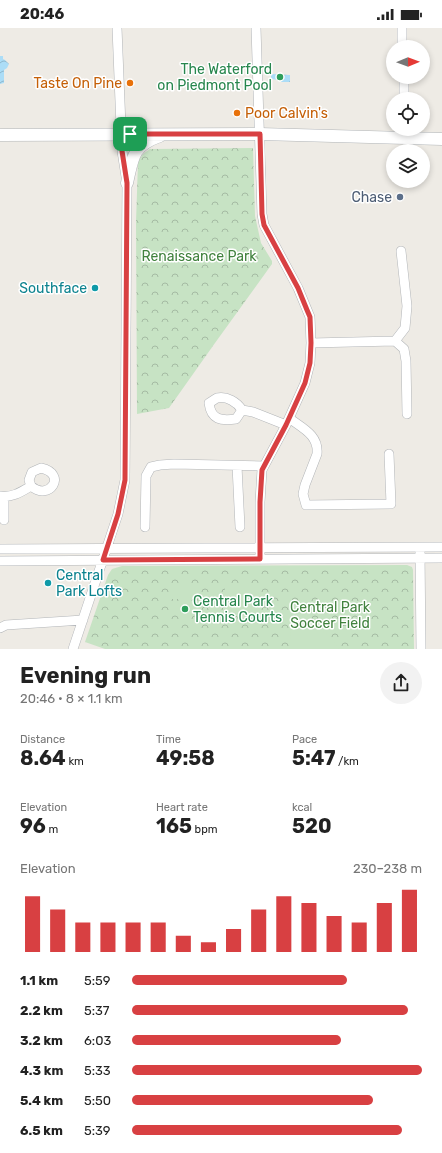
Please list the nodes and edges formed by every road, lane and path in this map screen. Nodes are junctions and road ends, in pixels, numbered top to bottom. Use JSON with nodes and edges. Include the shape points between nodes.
{"nodes":[{"id":1,"x":117,"y":28,"type":"edge"},
{"id":2,"x":256,"y":28,"type":"edge"},
{"id":3,"x":402,"y":28,"type":"edge"},
{"id":4,"x":402,"y":40,"type":"edge"},
{"id":5,"x":122,"y":134,"type":"junction"},
{"id":6,"x":166,"y":134,"type":"junction"},
{"id":7,"x":260,"y":134,"type":"junction"},
{"id":8,"x":386,"y":134,"type":"edge"},
{"id":9,"x":0,"y":135,"type":"edge"},
{"id":10,"x":420,"y":136,"type":"edge"},
{"id":11,"x":442,"y":139,"type":"edge"},
{"id":12,"x":127,"y":183,"type":"junction"},
{"id":13,"x":401,"y":251,"type":"dead end"},
{"id":14,"x":395,"y":341,"type":"junction"},
{"id":15,"x":311,"y":343,"type":"junction"},
{"id":16,"x":242,"y":410,"type":"dead end"},
{"id":17,"x":407,"y":414,"type":"dead end"},
{"id":18,"x":287,"y":422,"type":"junction"},
{"id":19,"x":389,"y":454,"type":"dead end"},
{"id":20,"x":237,"y":466,"type":"junction"},
{"id":21,"x":264,"y":466,"type":"junction"},
{"id":22,"x":30,"y":486,"type":"dead end"},
{"id":23,"x":2,"y":496,"type":"edge"},
{"id":24,"x":4,"y":520,"type":"dead end"},
{"id":25,"x":145,"y":527,"type":"dead end"},
{"id":26,"x":240,"y":527,"type":"dead end"},
{"id":27,"x":420,"y":547,"type":"junction"},
{"id":28,"x":442,"y":547,"type":"edge"},
{"id":29,"x":260,"y":548,"type":"junction"},
{"id":30,"x":0,"y":549,"type":"edge"},
{"id":31,"x":107,"y":549,"type":"junction"},
{"id":32,"x":442,"y":558,"type":"edge"},
{"id":33,"x":260,"y":559,"type":"junction"},
{"id":34,"x":420,"y":559,"type":"junction"},
{"id":35,"x":0,"y":560,"type":"edge"},
{"id":36,"x":103,"y":560,"type":"junction"},
{"id":37,"x":83,"y":620,"type":"junction"},
{"id":38,"x":0,"y":628,"type":"edge"},
{"id":39,"x":74,"y":649,"type":"edge"},
{"id":40,"x":421,"y":649,"type":"edge"}],
"edges":[{"from":1,"to":5,"type":"street"},
{"from":2,"to":7,"type":"street"},
{"from":3,"to":4,"type":"street"},
{"from":5,"to":6,"type":"main road"},
{"from":5,"to":9,"type":"main road"},
{"from":5,"to":12,"type":"street"},
{"from":6,"to":7,"type":"main road"},
{"from":6,"to":12,"type":"main road","via":[[146,142],[137,150]]},
{"from":7,"to":8,"type":"main road"},
{"from":7,"to":15,"type":"street","via":[[264,225],[298,288],[310,317]]},
{"from":10,"to":11,"type":"main road"},
{"from":12,"to":31,"type":"street","via":[[125,480]]},
{"from":13,"to":14,"type":"street","via":[[407,306],[405,328]]},
{"from":14,"to":15,"type":"street"},
{"from":14,"to":17,"type":"street","via":[[404,349],[406,361]]},
{"from":15,"to":18,"type":"street","via":[[305,383]]},
{"from":16,"to":18,"type":"street"},
{"from":18,"to":19,"type":"street","via":[[306,430],[313,437],[317,449],[303,494],[306,505],[390,504]]},
{"from":18,"to":21,"type":"street"},
{"from":20,"to":21,"type":"street"},
{"from":20,"to":25,"type":"street","via":[[174,464],[151,467],[146,476]]},
{"from":20,"to":26,"type":"street"},
{"from":21,"to":29,"type":"street","via":[[261,486]]},
{"from":22,"to":23,"type":"street","via":[[8,497]]},
{"from":23,"to":24,"type":"street"},
{"from":27,"to":28,"type":"street"},
{"from":27,"to":29,"type":"street"},
{"from":27,"to":34,"type":"street"},
{"from":29,"to":31,"type":"street"},
{"from":29,"to":33,"type":"street"},
{"from":30,"to":31,"type":"street"},
{"from":31,"to":36,"type":"street"},
{"from":32,"to":34,"type":"street"},
{"from":33,"to":34,"type":"street"},
{"from":33,"to":36,"type":"street"},
{"from":34,"to":40,"type":"street"},
{"from":35,"to":36,"type":"street"},
{"from":36,"to":37,"type":"street"},
{"from":37,"to":38,"type":"street","via":[[6,625]]},
{"from":37,"to":39,"type":"street"}]}
